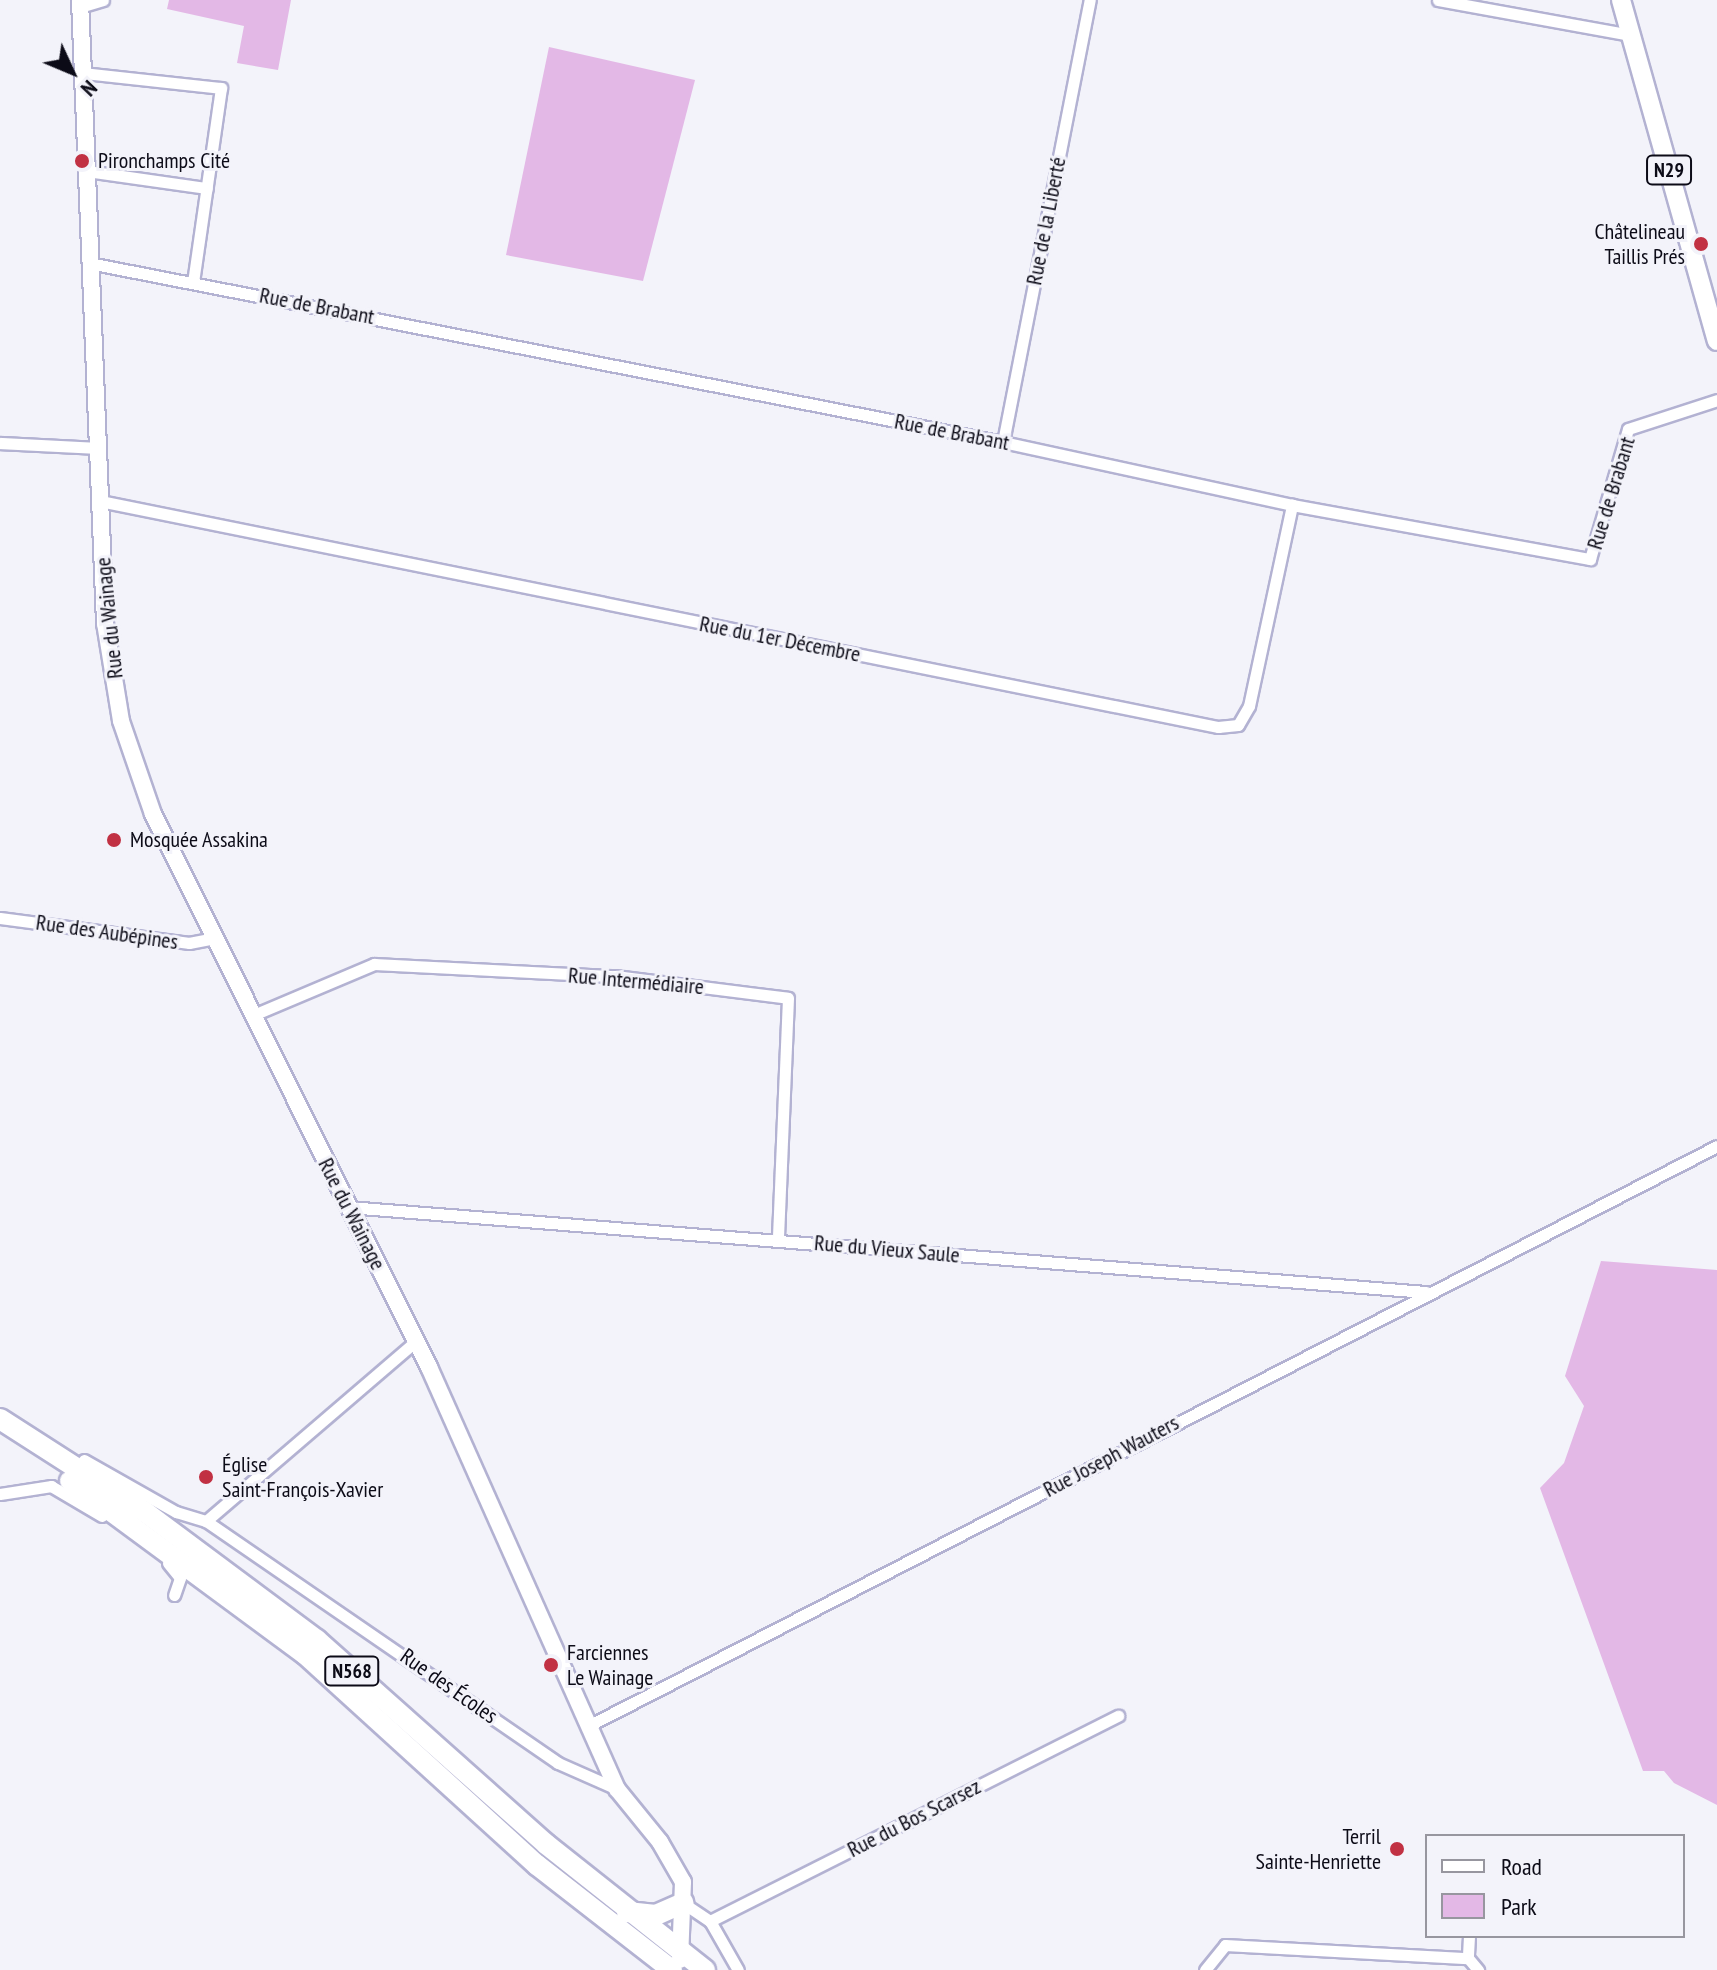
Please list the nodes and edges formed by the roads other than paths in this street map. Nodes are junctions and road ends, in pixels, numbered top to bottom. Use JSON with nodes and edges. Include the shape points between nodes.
{"nodes":[{"id":1,"x":103,"y":0,"type":"edge"},
{"id":2,"x":1090,"y":0,"type":"edge"},
{"id":3,"x":1438,"y":0,"type":"edge"},
{"id":4,"x":1621,"y":0,"type":"edge"},
{"id":5,"x":80,"y":3,"type":"edge"},
{"id":6,"x":1631,"y":35,"type":"junction"},
{"id":7,"x":83,"y":73,"type":"junction"},
{"id":8,"x":87,"y":171,"type":"junction"},
{"id":9,"x":207,"y":188,"type":"junction"},
{"id":10,"x":89,"y":263,"type":"junction"},
{"id":11,"x":193,"y":282,"type":"junction"},
{"id":12,"x":1717,"y":341,"type":"edge"},
{"id":13,"x":1717,"y":400,"type":"edge"},
{"id":14,"x":1003,"y":442,"type":"junction"},
{"id":15,"x":0,"y":443,"type":"edge"},
{"id":16,"x":98,"y":448,"type":"junction"},
{"id":17,"x":100,"y":501,"type":"junction"},
{"id":18,"x":1292,"y":505,"type":"junction"},
{"id":19,"x":0,"y":918,"type":"edge"},
{"id":20,"x":214,"y":938,"type":"junction"},
{"id":21,"x":251,"y":1016,"type":"junction"},
{"id":22,"x":1717,"y":1146,"type":"edge"},
{"id":23,"x":348,"y":1207,"type":"junction"},
{"id":24,"x":778,"y":1240,"type":"junction"},
{"id":25,"x":1426,"y":1292,"type":"junction"},
{"id":26,"x":416,"y":1341,"type":"junction"},
{"id":27,"x":0,"y":1419,"type":"edge"},
{"id":28,"x":0,"y":1435,"type":"edge"},
{"id":29,"x":84,"y":1460,"type":"dead end"},
{"id":30,"x":0,"y":1494,"type":"edge"},
{"id":31,"x":206,"y":1521,"type":"junction"},
{"id":32,"x":174,"y":1595,"type":"dead end"},
{"id":33,"x":1118,"y":1716,"type":"dead end"},
{"id":34,"x":588,"y":1726,"type":"junction"},
{"id":35,"x":617,"y":1789,"type":"junction"},
{"id":36,"x":683,"y":1903,"type":"junction"},
{"id":37,"x":626,"y":1911,"type":"junction"},
{"id":38,"x":710,"y":1921,"type":"junction"},
{"id":39,"x":1469,"y":1938,"type":"edge"},
{"id":40,"x":1468,"y":1958,"type":"junction"},
{"id":41,"x":677,"y":1964,"type":"edge"},
{"id":42,"x":705,"y":1970,"type":"edge"},
{"id":43,"x":738,"y":1970,"type":"edge"},
{"id":44,"x":1205,"y":1970,"type":"edge"},
{"id":45,"x":1478,"y":1970,"type":"edge"}],
"edges":[{"from":1,"to":5,"type":"street"},
{"from":2,"to":14,"type":"street","name":"Rue de la Liberté"},
{"from":3,"to":6,"type":"street"},
{"from":4,"to":6,"type":"main road","number":"N29"},
{"from":5,"to":7,"type":"street","name":"Rue du Wainage"},
{"from":6,"to":12,"type":"main road","number":"N29"},
{"from":7,"to":8,"type":"street","name":"Rue du Wainage"},
{"from":7,"to":9,"type":"street","via":[[221,88]]},
{"from":8,"to":9,"type":"street"},
{"from":8,"to":10,"type":"street","name":"Rue du Wainage"},
{"from":9,"to":11,"type":"street"},
{"from":10,"to":11,"type":"street","name":"Rue de Brabant"},
{"from":10,"to":16,"type":"street","name":"Rue du Wainage"},
{"from":11,"to":14,"type":"street","name":"Rue de Brabant"},
{"from":13,"to":18,"type":"street","name":"Rue de Brabant","via":[[1628,429],[1590,559]]},
{"from":14,"to":18,"type":"street","name":"Rue de Brabant"},
{"from":15,"to":16,"type":"street"},
{"from":16,"to":17,"type":"street","name":"Rue du Wainage"},
{"from":17,"to":18,"type":"street","name":"Rue du 1er Décembre","via":[[1218,727],[1238,725],[1249,706]]},
{"from":17,"to":20,"type":"street","name":"Rue du Wainage","via":[[105,623],[121,721],[153,814]]},
{"from":19,"to":20,"type":"street","name":"Rue des Aubépines","via":[[189,943]]},
{"from":20,"to":21,"type":"street","name":"Rue du Wainage"},
{"from":21,"to":23,"type":"street","name":"Rue du Wainage"},
{"from":21,"to":24,"type":"street","name":"Rue Intermédiaire","via":[[374,964],[615,976],[788,998]]},
{"from":22,"to":25,"type":"street","name":"Rue Joseph Wauters"},
{"from":23,"to":24,"type":"street","name":"Rue du Vieux Saule"},
{"from":23,"to":26,"type":"street","name":"Rue du Wainage"},
{"from":24,"to":25,"type":"street","name":"Rue du Vieux Saule"},
{"from":25,"to":34,"type":"street","name":"Rue Joseph Wauters"},
{"from":26,"to":31,"type":"street"},
{"from":26,"to":34,"type":"street","name":"Rue du Wainage"},
{"from":27,"to":37,"type":"highway","number":"N568","via":[[145,1512],[317,1640]]},
{"from":28,"to":41,"type":"highway","number":"N568","via":[[88,1492],[305,1654],[537,1865]]},
{"from":29,"to":31,"type":"street","name":"Rue des Écoles","via":[[176,1512]]},
{"from":30,"to":32,"type":"street","via":[[40,1485],[62,1489],[177,1570]]},
{"from":31,"to":35,"type":"street","name":"Rue des Écoles","via":[[558,1763]]},
{"from":33,"to":38,"type":"street","name":"Rue du Bos Scarsez"},
{"from":34,"to":35,"type":"street","name":"Rue du Wainage"},
{"from":35,"to":36,"type":"street","name":"Rue du Wainage","via":[[660,1842],[683,1882]]},
{"from":36,"to":37,"type":"highway","via":[[656,1915]]},
{"from":36,"to":38,"type":"street"},
{"from":36,"to":41,"type":"street","name":"Rue du Wainage"},
{"from":37,"to":41,"type":"highway","number":"N568"},
{"from":38,"to":43,"type":"street"},
{"from":39,"to":40,"type":"street"},
{"from":40,"to":44,"type":"street","via":[[1225,1945]]},
{"from":40,"to":45,"type":"street"},
{"from":41,"to":42,"type":"highway","number":"N568"}]}
